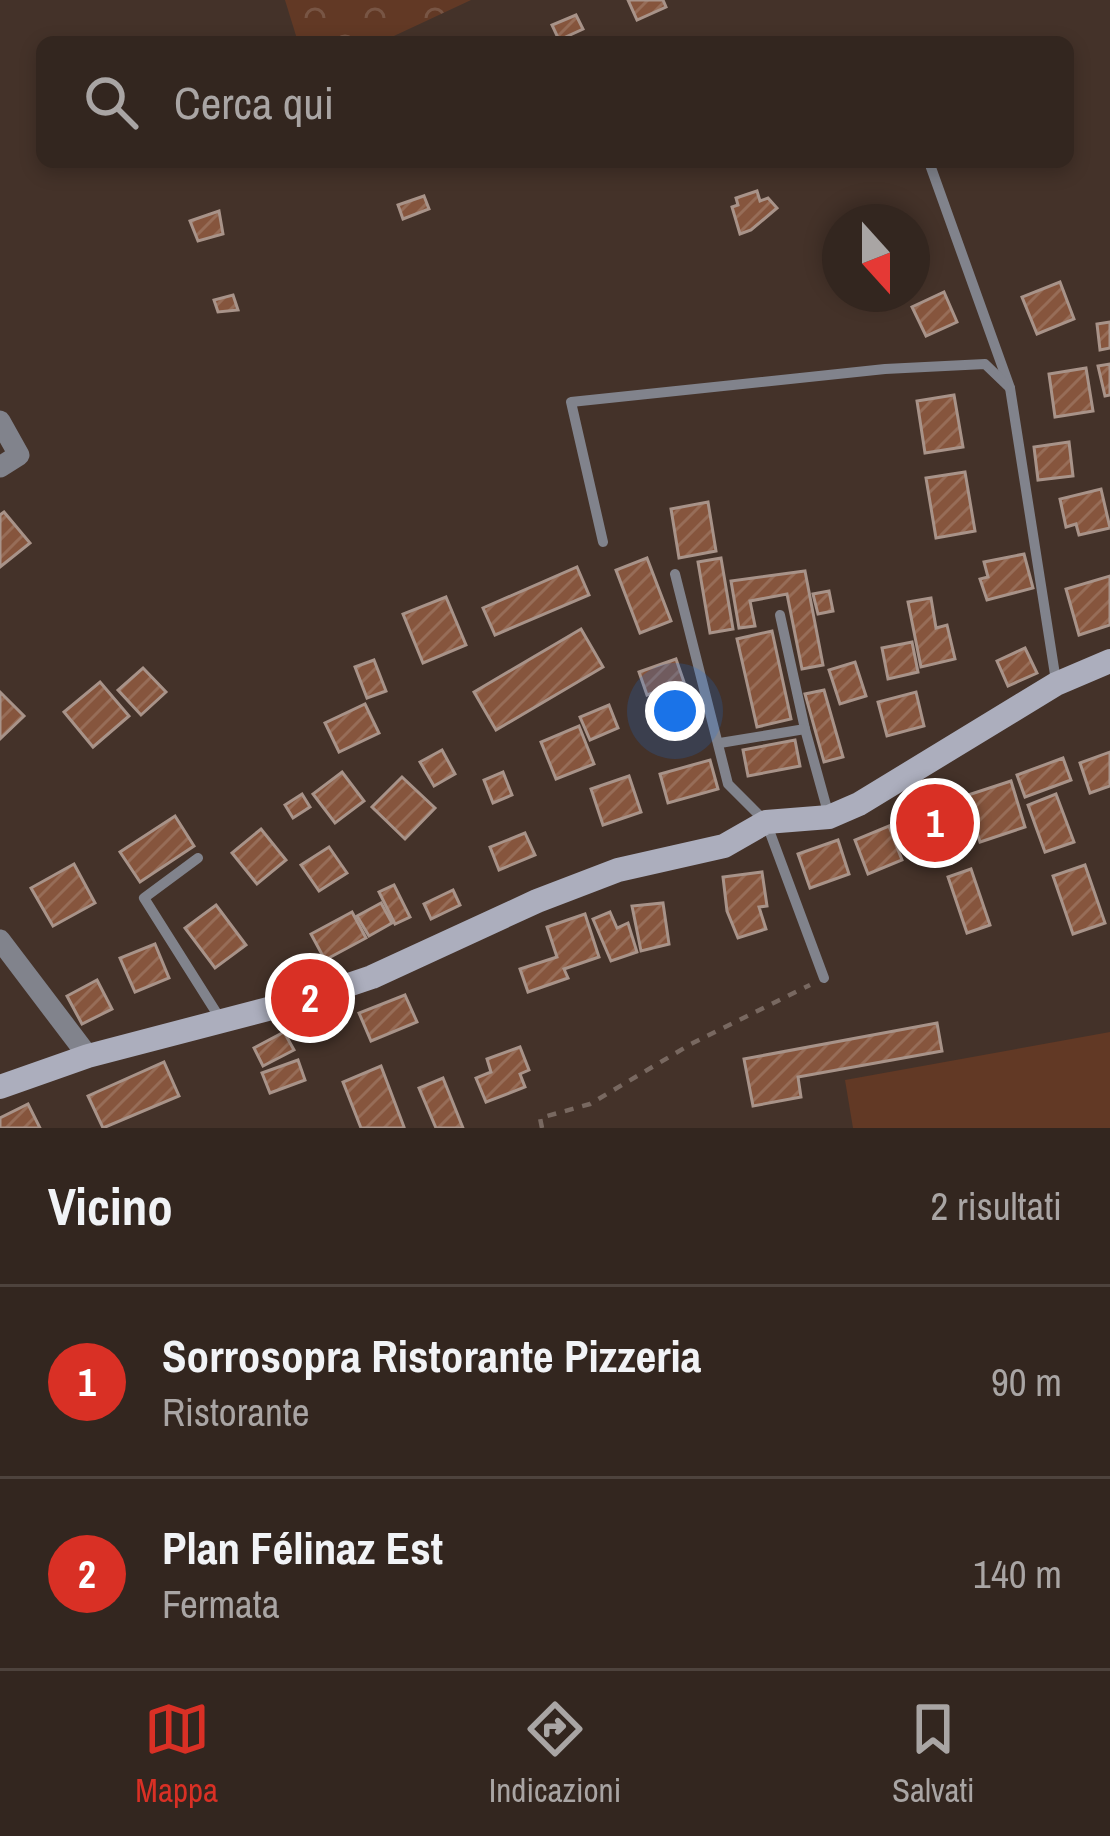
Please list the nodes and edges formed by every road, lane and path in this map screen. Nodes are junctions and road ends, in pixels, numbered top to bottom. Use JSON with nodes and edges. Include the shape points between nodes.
{"nodes":[{"id":1,"x":931,"y":168,"type":"edge"},
{"id":2,"x":1010,"y":388,"type":"junction"},
{"id":3,"x":0,"y":421,"type":"edge"},
{"id":4,"x":0,"y":467,"type":"edge"},
{"id":5,"x":603,"y":542,"type":"dead end"},
{"id":6,"x":674,"y":574,"type":"dead end"},
{"id":7,"x":780,"y":614,"type":"dead end"},
{"id":8,"x":1110,"y":661,"type":"edge"},
{"id":9,"x":1056,"y":684,"type":"junction"},
{"id":10,"x":805,"y":729,"type":"junction"},
{"id":11,"x":720,"y":742,"type":"junction"},
{"id":12,"x":829,"y":817,"type":"junction"},
{"id":13,"x":766,"y":822,"type":"junction"},
{"id":14,"x":198,"y":858,"type":"dead end"},
{"id":15,"x":0,"y":940,"type":"edge"},
{"id":16,"x":824,"y":978,"type":"joint"},
{"id":17,"x":221,"y":1020,"type":"junction"},
{"id":18,"x":88,"y":1056,"type":"junction"},
{"id":19,"x":0,"y":1087,"type":"edge"},
{"id":20,"x":542,"y":1128,"type":"edge"}],
"edges":[{"from":1,"to":2,"type":"lane"},
{"from":2,"to":5,"type":"lane","via":[[985,364],[571,402]]},
{"from":2,"to":9,"type":"lane"},
{"from":3,"to":4,"type":"street","via":[[19,455]]},
{"from":6,"to":11,"type":"lane"},
{"from":7,"to":10,"type":"lane"},
{"from":8,"to":9,"type":"main road"},
{"from":9,"to":12,"type":"main road"},
{"from":10,"to":11,"type":"lane"},
{"from":10,"to":12,"type":"lane"},
{"from":11,"to":13,"type":"lane","via":[[728,784]]},
{"from":12,"to":13,"type":"main road"},
{"from":13,"to":16,"type":"lane"},
{"from":13,"to":17,"type":"main road","via":[[724,846],[618,869],[372,977]]},
{"from":14,"to":17,"type":"lane","via":[[144,898]]},
{"from":15,"to":18,"type":"street"},
{"from":16,"to":20,"type":"path","via":[[590,1104],[540,1118]]},
{"from":17,"to":18,"type":"main road"},
{"from":18,"to":19,"type":"main road"}]}
